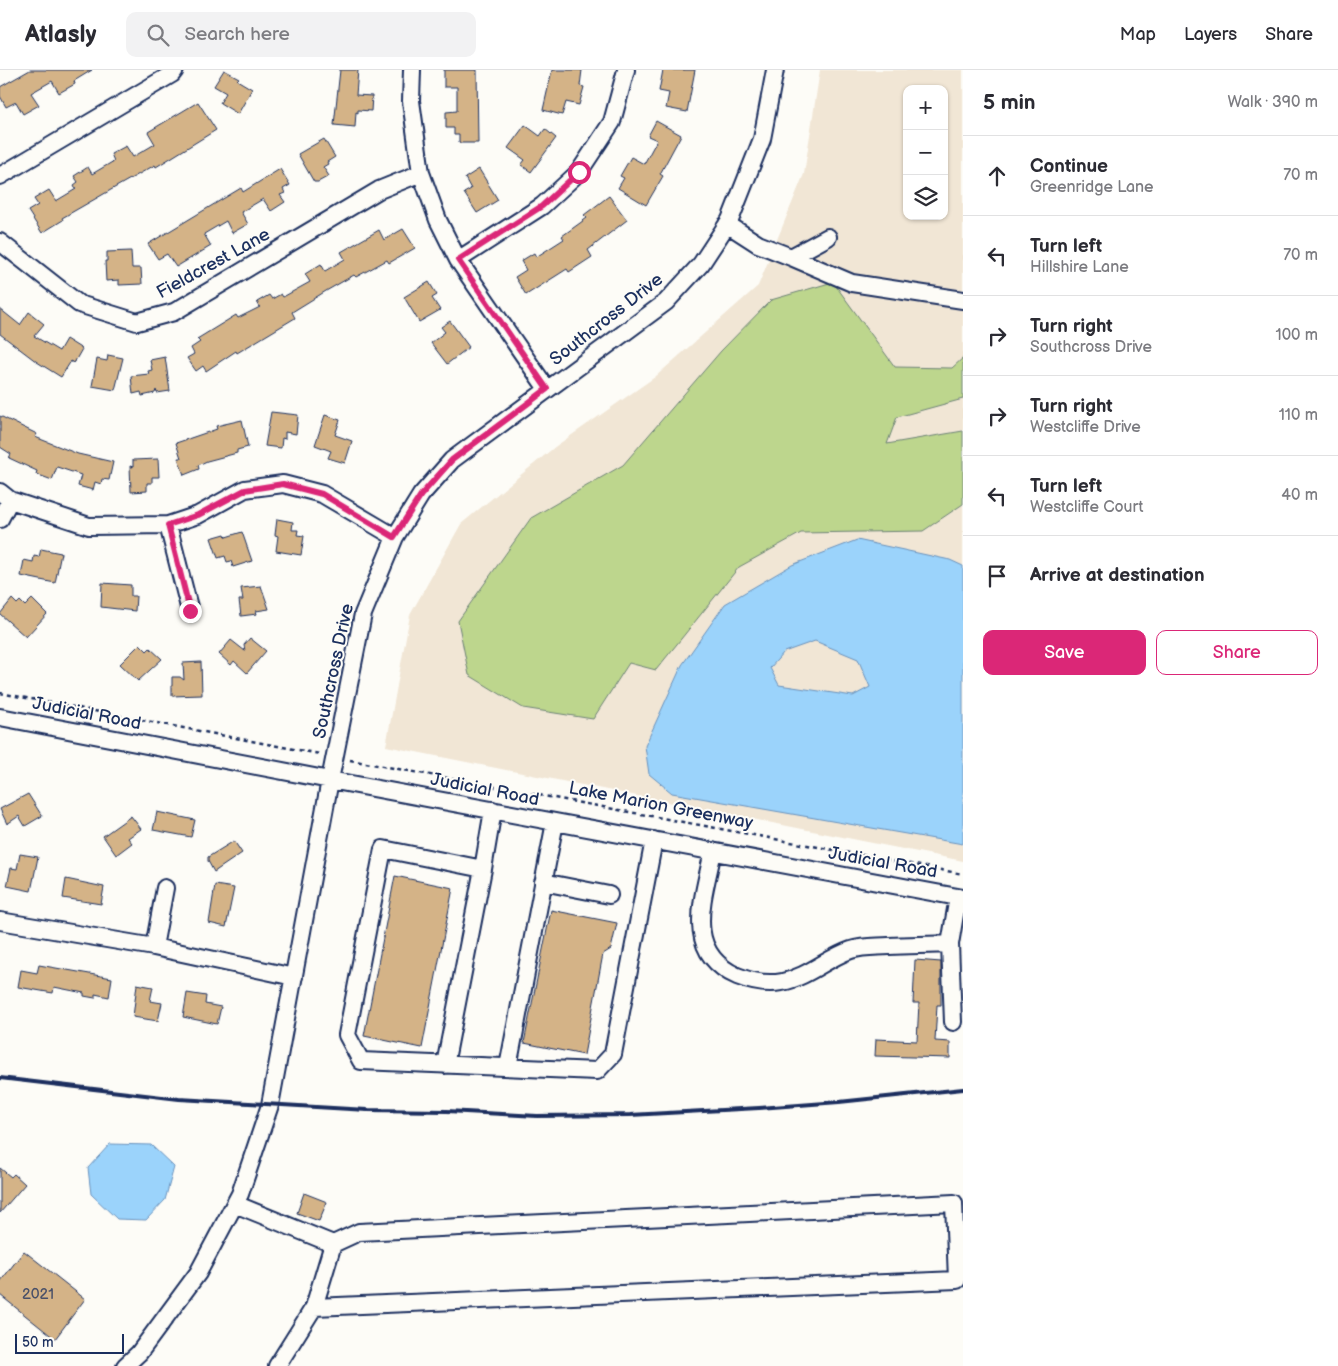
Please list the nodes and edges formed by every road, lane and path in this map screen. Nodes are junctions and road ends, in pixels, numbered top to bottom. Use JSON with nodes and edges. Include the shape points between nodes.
{"nodes":[{"id":1,"x":175,"y":70,"type":"edge"},
{"id":2,"x":412,"y":70,"type":"edge"},
{"id":3,"x":626,"y":70,"type":"edge"},
{"id":4,"x":775,"y":70,"type":"edge"},
{"id":5,"x":422,"y":173,"type":"junction"},
{"id":6,"x":0,"y":176,"type":"edge"},
{"id":7,"x":727,"y":224,"type":"junction"},
{"id":8,"x":828,"y":237,"type":"dead end"},
{"id":9,"x":0,"y":242,"type":"edge"},
{"id":10,"x":792,"y":257,"type":"junction"},
{"id":11,"x":458,"y":260,"type":"junction"},
{"id":12,"x":963,"y":300,"type":"edge"},
{"id":13,"x":547,"y":389,"type":"junction"},
{"id":14,"x":5,"y":496,"type":"edge"},
{"id":15,"x":0,"y":519,"type":"edge"},
{"id":16,"x":168,"y":525,"type":"junction"},
{"id":17,"x":394,"y":537,"type":"junction"},
{"id":18,"x":190,"y":611,"type":"dead end"},
{"id":19,"x":0,"y":693,"type":"edge"},
{"id":20,"x":0,"y":717,"type":"edge"},
{"id":21,"x":335,"y":757,"type":"junction"},
{"id":22,"x":330,"y":780,"type":"junction"},
{"id":23,"x":493,"y":810,"type":"junction"},
{"id":24,"x":555,"y":822,"type":"junction"},
{"id":25,"x":654,"y":840,"type":"junction"},
{"id":26,"x":713,"y":851,"type":"junction"},
{"id":27,"x":482,"y":869,"type":"junction"},
{"id":28,"x":963,"y":874,"type":"edge"},
{"id":29,"x":543,"y":882,"type":"junction"},
{"id":30,"x":165,"y":888,"type":"dead end"},
{"id":31,"x":609,"y":895,"type":"dead end"},
{"id":32,"x":961,"y":897,"type":"edge"},
{"id":33,"x":0,"y":921,"type":"edge"},
{"id":34,"x":950,"y":944,"type":"junction"},
{"id":35,"x":154,"y":947,"type":"junction"},
{"id":36,"x":294,"y":977,"type":"junction"},
{"id":37,"x":957,"y":992,"type":"edge"},
{"id":38,"x":953,"y":1022,"type":"dead end"},
{"id":39,"x":445,"y":1066,"type":"junction"},
{"id":40,"x":508,"y":1067,"type":"junction"},
{"id":41,"x":234,"y":1204,"type":"junction"},
{"id":42,"x":333,"y":1244,"type":"junction"},
{"id":43,"x":314,"y":1307,"type":"junction"},
{"id":44,"x":125,"y":1366,"type":"edge"},
{"id":45,"x":278,"y":1366,"type":"edge"}],
"edges":[{"from":1,"to":6,"type":"street"},
{"from":2,"to":5,"type":"street","via":[[411,101]]},
{"from":3,"to":11,"type":"street","via":[[612,122],[579,172],[542,206]]},
{"from":4,"to":7,"type":"street","name":"Southcross Drive","via":[[762,139]]},
{"from":5,"to":9,"type":"street","name":"Fieldcrest Lane","via":[[379,190],[174,312],[137,322],[79,304]]},
{"from":5,"to":11,"type":"street","via":[[438,220]]},
{"from":7,"to":10,"type":"street","via":[[758,244]]},
{"from":7,"to":13,"type":"street","name":"Southcross Drive","via":[[702,264],[666,302]]},
{"from":8,"to":10,"type":"street"},
{"from":10,"to":12,"type":"street","via":[[852,283]]},
{"from":11,"to":13,"type":"street"},
{"from":13,"to":17,"type":"street","name":"Southcross Drive","via":[[452,460],[421,495]]},
{"from":14,"to":15,"type":"street"},
{"from":14,"to":16,"type":"street","via":[[89,526]]},
{"from":16,"to":17,"type":"street","via":[[198,515],[245,490],[283,484],[322,494]]},
{"from":16,"to":18,"type":"street"},
{"from":17,"to":21,"type":"street","name":"Southcross Drive","via":[[363,614]]},
{"from":19,"to":21,"type":"path","name":"Lake Marion Greenway"},
{"from":20,"to":22,"type":"street","name":"Judicial Road"},
{"from":21,"to":22,"type":"street","name":"Southcross Drive"},
{"from":21,"to":28,"type":"path","name":"Lake Marion Greenway"},
{"from":22,"to":23,"type":"street","name":"Judicial Road"},
{"from":22,"to":36,"type":"street","name":"Southcross Drive"},
{"from":23,"to":24,"type":"street","name":"Judicial Road"},
{"from":23,"to":27,"type":"street"},
{"from":24,"to":25,"type":"street","name":"Judicial Road"},
{"from":24,"to":29,"type":"street"},
{"from":25,"to":26,"type":"street","name":"Judicial Road"},
{"from":25,"to":40,"type":"street","via":[[613,1054],[597,1071]]},
{"from":26,"to":32,"type":"street","name":"Judicial Road"},
{"from":26,"to":34,"type":"street","via":[[701,916],[702,937],[707,950],[718,963],[748,981],[764,984],[782,982],[802,976],[851,950],[865,947]]},
{"from":27,"to":39,"type":"street"},
{"from":27,"to":39,"type":"street","via":[[383,849],[347,1035],[361,1061]]},
{"from":29,"to":31,"type":"street"},
{"from":29,"to":40,"type":"street"},
{"from":30,"to":35,"type":"street"},
{"from":32,"to":34,"type":"street"},
{"from":33,"to":35,"type":"street"},
{"from":34,"to":37,"type":"street"},
{"from":35,"to":36,"type":"street"},
{"from":36,"to":41,"type":"street","name":"Southcross Drive","via":[[270,1105]]},
{"from":37,"to":38,"type":"street"},
{"from":39,"to":40,"type":"street"},
{"from":41,"to":42,"type":"street"},
{"from":41,"to":44,"type":"street","name":"Southcross Drive","via":[[198,1273],[139,1353]]},
{"from":42,"to":43,"type":"street"},
{"from":42,"to":43,"type":"street","via":[[358,1232],[954,1203],[957,1280]]},
{"from":43,"to":45,"type":"street"}]}
